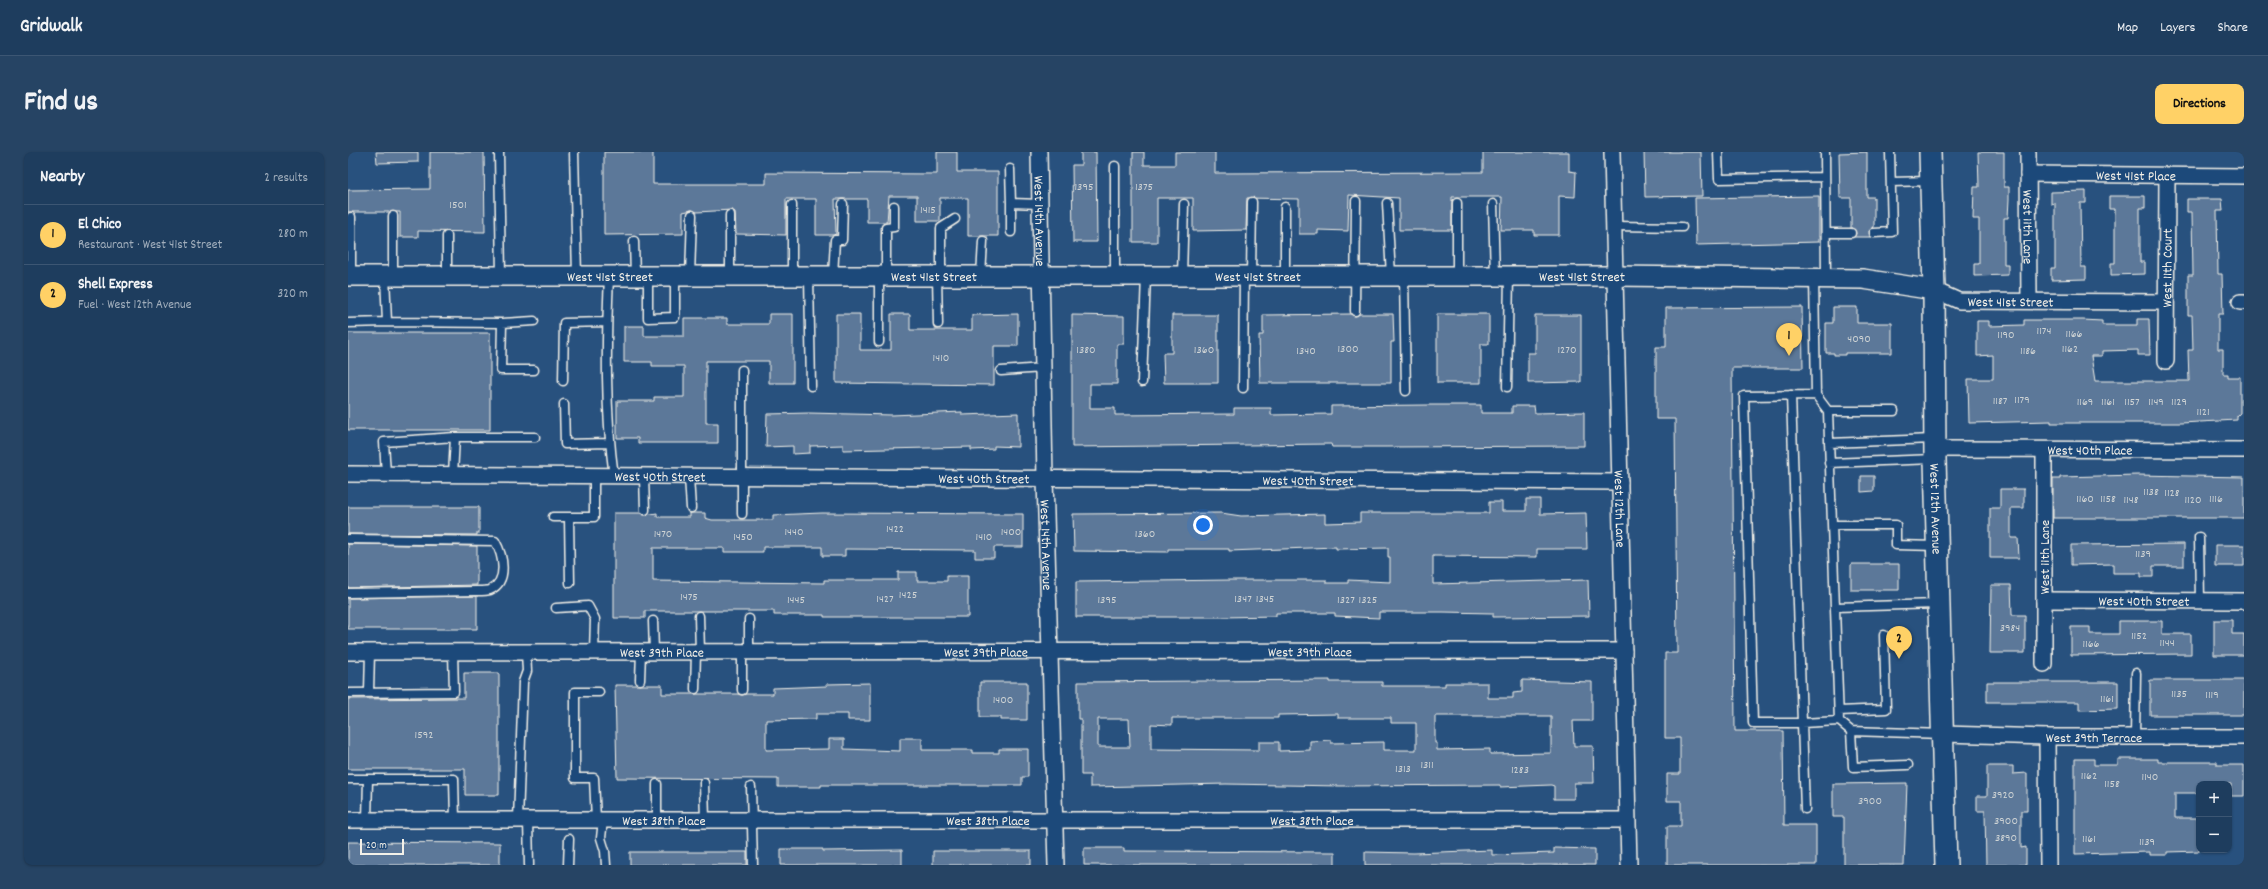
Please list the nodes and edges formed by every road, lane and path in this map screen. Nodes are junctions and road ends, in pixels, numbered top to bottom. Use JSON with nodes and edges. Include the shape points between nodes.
{"nodes":[{"id":1,"x":499,"y":152,"type":"edge"},
{"id":2,"x":574,"y":152,"type":"edge"},
{"id":3,"x":1039,"y":152,"type":"edge"},
{"id":4,"x":1612,"y":152,"type":"edge"},
{"id":5,"x":1718,"y":152,"type":"edge"},
{"id":6,"x":1825,"y":152,"type":"edge"},
{"id":7,"x":1890,"y":152,"type":"edge"},
{"id":8,"x":1930,"y":152,"type":"edge"},
{"id":9,"x":2028,"y":152,"type":"edge"},
{"id":10,"x":1115,"y":166,"type":"dead end"},
{"id":11,"x":1010,"y":169,"type":"dead end"},
{"id":12,"x":2028,"y":174,"type":"junction"},
{"id":13,"x":2166,"y":175,"type":"junction"},
{"id":14,"x":2244,"y":176,"type":"edge"},
{"id":15,"x":1825,"y":177,"type":"junction"},
{"id":16,"x":1931,"y":181,"type":"junction"},
{"id":17,"x":1891,"y":182,"type":"junction"},
{"id":18,"x":1252,"y":202,"type":"dead end"},
{"id":19,"x":1356,"y":202,"type":"dead end"},
{"id":20,"x":1011,"y":203,"type":"junction"},
{"id":21,"x":1387,"y":203,"type":"dead end"},
{"id":22,"x":1457,"y":203,"type":"dead end"},
{"id":23,"x":843,"y":204,"type":"dead end"},
{"id":24,"x":1040,"y":204,"type":"junction"},
{"id":25,"x":1184,"y":204,"type":"dead end"},
{"id":26,"x":1493,"y":204,"type":"dead end"},
{"id":27,"x":792,"y":205,"type":"dead end"},
{"id":28,"x":894,"y":206,"type":"dead end"},
{"id":29,"x":1285,"y":207,"type":"dead end"},
{"id":30,"x":393,"y":216,"type":"dead end"},
{"id":31,"x":692,"y":216,"type":"dead end"},
{"id":32,"x":730,"y":216,"type":"dead end"},
{"id":33,"x":351,"y":217,"type":"dead end"},
{"id":34,"x":955,"y":219,"type":"dead end"},
{"id":35,"x":1614,"y":226,"type":"junction"},
{"id":36,"x":1682,"y":227,"type":"dead end"},
{"id":37,"x":1011,"y":232,"type":"dead end"},
{"id":38,"x":1826,"y":233,"type":"junction"},
{"id":39,"x":1851,"y":233,"type":"dead end"},
{"id":40,"x":1874,"y":233,"type":"dead end"},
{"id":41,"x":447,"y":236,"type":"dead end"},
{"id":42,"x":634,"y":241,"type":"dead end"},
{"id":43,"x":983,"y":241,"type":"dead end"},
{"id":44,"x":349,"y":276,"type":"edge"},
{"id":45,"x":389,"y":276,"type":"junction"},
{"id":46,"x":447,"y":276,"type":"junction"},
{"id":47,"x":501,"y":276,"type":"junction"},
{"id":48,"x":577,"y":276,"type":"junction"},
{"id":49,"x":609,"y":276,"type":"junction"},
{"id":50,"x":642,"y":276,"type":"junction"},
{"id":51,"x":682,"y":276,"type":"junction"},
{"id":52,"x":730,"y":276,"type":"junction"},
{"id":53,"x":801,"y":276,"type":"junction"},
{"id":54,"x":833,"y":276,"type":"junction"},
{"id":55,"x":882,"y":276,"type":"junction"},
{"id":56,"x":939,"y":276,"type":"junction"},
{"id":57,"x":981,"y":276,"type":"junction"},
{"id":58,"x":1042,"y":276,"type":"junction"},
{"id":59,"x":1115,"y":276,"type":"junction"},
{"id":60,"x":1146,"y":276,"type":"junction"},
{"id":61,"x":1182,"y":276,"type":"junction"},
{"id":62,"x":1248,"y":276,"type":"junction"},
{"id":63,"x":1285,"y":276,"type":"junction"},
{"id":64,"x":1354,"y":276,"type":"junction"},
{"id":65,"x":1398,"y":276,"type":"junction"},
{"id":66,"x":1457,"y":276,"type":"junction"},
{"id":67,"x":1502,"y":276,"type":"junction"},
{"id":68,"x":1616,"y":276,"type":"junction"},
{"id":69,"x":1820,"y":278,"type":"junction"},
{"id":70,"x":1934,"y":290,"type":"junction"},
{"id":71,"x":2029,"y":301,"type":"junction"},
{"id":72,"x":2165,"y":302,"type":"junction"},
{"id":73,"x":1355,"y":311,"type":"dead end"},
{"id":74,"x":534,"y":321,"type":"dead end"},
{"id":75,"x":387,"y":322,"type":"junction"},
{"id":76,"x":607,"y":322,"type":"junction"},
{"id":77,"x":348,"y":323,"type":"edge"},
{"id":78,"x":502,"y":323,"type":"junction"},
{"id":79,"x":938,"y":324,"type":"dead end"},
{"id":80,"x":879,"y":342,"type":"dead end"},
{"id":81,"x":2166,"y":361,"type":"dead end"},
{"id":82,"x":1043,"y":368,"type":"junction"},
{"id":83,"x":534,"y":370,"type":"dead end"},
{"id":84,"x":742,"y":370,"type":"dead end"},
{"id":85,"x":1002,"y":371,"type":"dead end"},
{"id":86,"x":563,"y":381,"type":"dead end"},
{"id":87,"x":1142,"y":382,"type":"dead end"},
{"id":88,"x":810,"y":386,"type":"dead end"},
{"id":89,"x":1507,"y":386,"type":"dead end"},
{"id":90,"x":1243,"y":388,"type":"dead end"},
{"id":91,"x":1406,"y":391,"type":"dead end"},
{"id":92,"x":1791,"y":395,"type":"junction"},
{"id":93,"x":1816,"y":395,"type":"junction"},
{"id":94,"x":564,"y":404,"type":"dead end"},
{"id":95,"x":1828,"y":411,"type":"junction"},
{"id":96,"x":1894,"y":411,"type":"dead end"},
{"id":97,"x":455,"y":437,"type":"junction"},
{"id":98,"x":535,"y":437,"type":"dead end"},
{"id":99,"x":609,"y":443,"type":"junction"},
{"id":100,"x":1829,"y":443,"type":"junction"},
{"id":101,"x":1935,"y":449,"type":"junction"},
{"id":102,"x":2044,"y":450,"type":"junction"},
{"id":103,"x":2244,"y":450,"type":"edge"},
{"id":104,"x":1829,"y":463,"type":"junction"},
{"id":105,"x":348,"y":474,"type":"edge"},
{"id":106,"x":386,"y":474,"type":"junction"},
{"id":107,"x":453,"y":475,"type":"junction"},
{"id":108,"x":594,"y":476,"type":"junction"},
{"id":109,"x":644,"y":476,"type":"junction"},
{"id":110,"x":614,"y":477,"type":"junction"},
{"id":111,"x":689,"y":477,"type":"junction"},
{"id":112,"x":742,"y":477,"type":"junction"},
{"id":113,"x":1045,"y":479,"type":"junction"},
{"id":114,"x":1620,"y":482,"type":"junction"},
{"id":115,"x":691,"y":508,"type":"dead end"},
{"id":116,"x":645,"y":510,"type":"dead end"},
{"id":117,"x":742,"y":514,"type":"dead end"},
{"id":118,"x":553,"y":517,"type":"dead end"},
{"id":119,"x":569,"y":517,"type":"junction"},
{"id":120,"x":1832,"y":525,"type":"junction"},
{"id":121,"x":2199,"y":538,"type":"dead end"},
{"id":122,"x":348,"y":539,"type":"edge"},
{"id":123,"x":1938,"y":546,"type":"junction"},
{"id":124,"x":570,"y":583,"type":"dead end"},
{"id":125,"x":348,"y":593,"type":"edge"},
{"id":126,"x":2044,"y":600,"type":"junction"},
{"id":127,"x":2200,"y":601,"type":"junction"},
{"id":128,"x":2244,"y":601,"type":"edge"},
{"id":129,"x":1940,"y":604,"type":"junction"},
{"id":130,"x":1835,"y":607,"type":"junction"},
{"id":131,"x":556,"y":608,"type":"dead end"},
{"id":132,"x":699,"y":616,"type":"dead end"},
{"id":133,"x":749,"y":619,"type":"dead end"},
{"id":134,"x":654,"y":621,"type":"dead end"},
{"id":135,"x":1884,"y":635,"type":"dead end"},
{"id":136,"x":1624,"y":651,"type":"junction"},
{"id":137,"x":348,"y":652,"type":"edge"},
{"id":138,"x":370,"y":652,"type":"junction"},
{"id":139,"x":453,"y":652,"type":"junction"},
{"id":140,"x":526,"y":652,"type":"junction"},
{"id":141,"x":594,"y":652,"type":"junction"},
{"id":142,"x":648,"y":652,"type":"junction"},
{"id":143,"x":698,"y":652,"type":"junction"},
{"id":144,"x":746,"y":652,"type":"junction"},
{"id":145,"x":1049,"y":652,"type":"junction"},
{"id":146,"x":2044,"y":664,"type":"dead end"},
{"id":147,"x":2136,"y":674,"type":"dead end"},
{"id":148,"x":640,"y":680,"type":"dead end"},
{"id":149,"x":695,"y":689,"type":"dead end"},
{"id":150,"x":742,"y":690,"type":"dead end"},
{"id":151,"x":348,"y":692,"type":"edge"},
{"id":152,"x":369,"y":692,"type":"junction"},
{"id":153,"x":599,"y":692,"type":"dead end"},
{"id":154,"x":1838,"y":711,"type":"junction"},
{"id":155,"x":1839,"y":721,"type":"junction"},
{"id":156,"x":1802,"y":723,"type":"junction"},
{"id":157,"x":1851,"y":731,"type":"junction"},
{"id":158,"x":1944,"y":734,"type":"junction"},
{"id":159,"x":2048,"y":736,"type":"junction"},
{"id":160,"x":2135,"y":737,"type":"junction"},
{"id":161,"x":2244,"y":737,"type":"edge"},
{"id":162,"x":1908,"y":765,"type":"dead end"},
{"id":163,"x":348,"y":779,"type":"edge"},
{"id":164,"x":368,"y":779,"type":"junction"},
{"id":165,"x":704,"y":783,"type":"dead end"},
{"id":166,"x":657,"y":784,"type":"dead end"},
{"id":167,"x":751,"y":787,"type":"dead end"},
{"id":168,"x":1805,"y":809,"type":"dead end"},
{"id":169,"x":348,"y":820,"type":"edge"},
{"id":170,"x":367,"y":820,"type":"junction"},
{"id":171,"x":455,"y":820,"type":"junction"},
{"id":172,"x":523,"y":820,"type":"junction"},
{"id":173,"x":600,"y":820,"type":"junction"},
{"id":174,"x":657,"y":820,"type":"junction"},
{"id":175,"x":705,"y":820,"type":"junction"},
{"id":176,"x":752,"y":820,"type":"junction"},
{"id":177,"x":1054,"y":820,"type":"junction"},
{"id":178,"x":1627,"y":820,"type":"junction"},
{"id":179,"x":569,"y":839,"type":"dead end"},
{"id":180,"x":529,"y":865,"type":"edge"},
{"id":181,"x":568,"y":865,"type":"edge"},
{"id":182,"x":606,"y":865,"type":"edge"},
{"id":183,"x":753,"y":865,"type":"edge"},
{"id":184,"x":1056,"y":865,"type":"edge"},
{"id":185,"x":1629,"y":865,"type":"edge"},
{"id":186,"x":1946,"y":865,"type":"edge"},
{"id":187,"x":2048,"y":865,"type":"edge"}],
"edges":[{"from":1,"to":47,"type":"lane"},
{"from":2,"to":48,"type":"lane"},
{"from":3,"to":24,"type":"street","name":"West 14th Avenue"},
{"from":4,"to":35,"type":"street","name":"West 12th Lane"},
{"from":5,"to":15,"type":"lane","via":[[1719,179]]},
{"from":6,"to":15,"type":"lane"},
{"from":7,"to":17,"type":"lane"},
{"from":8,"to":16,"type":"main road","name":"West 12th Avenue"},
{"from":9,"to":12,"type":"street","name":"West 11th Lane"},
{"from":10,"to":59,"type":"lane"},
{"from":11,"to":20,"type":"lane"},
{"from":12,"to":13,"type":"street","name":"West 41st Place"},
{"from":12,"to":71,"type":"street","name":"West 11th Lane"},
{"from":13,"to":14,"type":"street","name":"West 41st Place"},
{"from":13,"to":72,"type":"street","name":"West 11th Court"},
{"from":15,"to":38,"type":"lane"},
{"from":16,"to":17,"type":"lane"},
{"from":16,"to":70,"type":"main road","name":"West 12th Avenue"},
{"from":17,"to":40,"type":"lane","via":[[1892,232]]},
{"from":18,"to":62,"type":"lane"},
{"from":19,"to":64,"type":"lane"},
{"from":20,"to":24,"type":"lane"},
{"from":20,"to":37,"type":"lane"},
{"from":21,"to":65,"type":"lane"},
{"from":22,"to":66,"type":"lane"},
{"from":23,"to":54,"type":"lane","via":[[842,240],[835,240]]},
{"from":24,"to":58,"type":"street","name":"West 14th Avenue"},
{"from":25,"to":61,"type":"lane"},
{"from":26,"to":67,"type":"lane"},
{"from":27,"to":53,"type":"lane"},
{"from":28,"to":55,"type":"lane","via":[[894,227],[886,228]]},
{"from":29,"to":63,"type":"lane"},
{"from":30,"to":45,"type":"lane"},
{"from":31,"to":51,"type":"lane"},
{"from":32,"to":52,"type":"lane"},
{"from":33,"to":44,"type":"lane"},
{"from":34,"to":56,"type":"lane","via":[[941,228]]},
{"from":35,"to":36,"type":"lane"},
{"from":35,"to":68,"type":"street","name":"West 12th Lane"},
{"from":38,"to":39,"type":"lane"},
{"from":38,"to":69,"type":"lane"},
{"from":41,"to":46,"type":"lane"},
{"from":42,"to":50,"type":"lane"},
{"from":43,"to":57,"type":"lane"},
{"from":44,"to":45,"type":"street","name":"West 41st Street"},
{"from":45,"to":46,"type":"street","name":"West 41st Street"},
{"from":45,"to":75,"type":"lane"},
{"from":46,"to":47,"type":"street","name":"West 41st Street"},
{"from":47,"to":48,"type":"street","name":"West 41st Street"},
{"from":48,"to":49,"type":"street","name":"West 41st Street"},
{"from":49,"to":50,"type":"street","name":"West 41st Street"},
{"from":49,"to":76,"type":"lane"},
{"from":50,"to":51,"type":"street","name":"West 41st Street"},
{"from":50,"to":51,"type":"lane","via":[[648,318],[675,317]]},
{"from":51,"to":52,"type":"street","name":"West 41st Street"},
{"from":52,"to":53,"type":"street","name":"West 41st Street"},
{"from":53,"to":54,"type":"street","name":"West 41st Street"},
{"from":53,"to":88,"type":"lane"},
{"from":54,"to":55,"type":"street","name":"West 41st Street"},
{"from":55,"to":56,"type":"street","name":"West 41st Street"},
{"from":55,"to":80,"type":"lane"},
{"from":56,"to":57,"type":"street","name":"West 41st Street"},
{"from":56,"to":79,"type":"lane"},
{"from":57,"to":58,"type":"street","name":"West 41st Street"},
{"from":58,"to":59,"type":"street","name":"West 41st Street"},
{"from":58,"to":82,"type":"street","name":"West 14th Avenue"},
{"from":59,"to":60,"type":"street","name":"West 41st Street"},
{"from":60,"to":61,"type":"street","name":"West 41st Street"},
{"from":60,"to":87,"type":"lane"},
{"from":61,"to":62,"type":"street","name":"West 41st Street"},
{"from":62,"to":63,"type":"street","name":"West 41st Street"},
{"from":62,"to":90,"type":"lane"},
{"from":63,"to":64,"type":"street","name":"West 41st Street"},
{"from":64,"to":65,"type":"street","name":"West 41st Street"},
{"from":64,"to":73,"type":"lane"},
{"from":65,"to":66,"type":"street","name":"West 41st Street"},
{"from":65,"to":91,"type":"lane"},
{"from":66,"to":67,"type":"street","name":"West 41st Street"},
{"from":67,"to":68,"type":"street","name":"West 41st Street"},
{"from":67,"to":89,"type":"lane"},
{"from":68,"to":69,"type":"street","name":"West 41st Street"},
{"from":68,"to":114,"type":"street","name":"West 12th Lane"},
{"from":69,"to":70,"type":"street","name":"West 41st Street","via":[[1863,278]]},
{"from":69,"to":93,"type":"lane"},
{"from":70,"to":71,"type":"street","name":"West 41st Street","via":[[1959,301]]},
{"from":70,"to":101,"type":"main road","name":"West 12th Avenue"},
{"from":71,"to":72,"type":"street","name":"West 41st Street"},
{"from":72,"to":81,"type":"street","name":"West 11th Court"},
{"from":74,"to":78,"type":"lane"},
{"from":75,"to":77,"type":"lane"},
{"from":75,"to":78,"type":"lane"},
{"from":76,"to":86,"type":"lane","via":[[564,323]]},
{"from":76,"to":99,"type":"lane"},
{"from":78,"to":83,"type":"lane","via":[[501,370]]},
{"from":82,"to":85,"type":"lane"},
{"from":82,"to":113,"type":"street","name":"West 14th Avenue"},
{"from":84,"to":112,"type":"lane"},
{"from":92,"to":93,"type":"lane"},
{"from":92,"to":156,"type":"lane"},
{"from":92,"to":156,"type":"lane","via":[[1744,396],[1753,723]]},
{"from":93,"to":95,"type":"lane"},
{"from":94,"to":99,"type":"lane","via":[[565,444]]},
{"from":95,"to":96,"type":"lane"},
{"from":95,"to":100,"type":"lane"},
{"from":97,"to":98,"type":"lane"},
{"from":97,"to":106,"type":"lane","via":[[384,442]]},
{"from":97,"to":107,"type":"lane"},
{"from":99,"to":110,"type":"lane"},
{"from":100,"to":101,"type":"lane"},
{"from":100,"to":104,"type":"lane"},
{"from":101,"to":102,"type":"street","name":"West 40th Place"},
{"from":101,"to":104,"type":"lane"},
{"from":101,"to":123,"type":"main road","name":"West 12th Avenue"},
{"from":102,"to":103,"type":"street","name":"West 40th Place"},
{"from":102,"to":126,"type":"street","name":"West 11th Lane"},
{"from":104,"to":120,"type":"lane"},
{"from":105,"to":106,"type":"street","name":"West 40th Street"},
{"from":106,"to":107,"type":"street","name":"West 40th Street"},
{"from":107,"to":108,"type":"street","name":"West 40th Street"},
{"from":108,"to":110,"type":"street","name":"West 40th Street"},
{"from":108,"to":119,"type":"lane","via":[[594,517]]},
{"from":109,"to":110,"type":"street","name":"West 40th Street"},
{"from":109,"to":111,"type":"street","name":"West 40th Street"},
{"from":109,"to":116,"type":"lane"},
{"from":111,"to":112,"type":"street","name":"West 40th Street"},
{"from":111,"to":115,"type":"lane"},
{"from":112,"to":113,"type":"street","name":"West 40th Street"},
{"from":112,"to":117,"type":"lane"},
{"from":113,"to":114,"type":"street","name":"West 40th Street"},
{"from":113,"to":145,"type":"street","name":"West 14th Avenue"},
{"from":114,"to":136,"type":"street","name":"West 12th Lane"},
{"from":118,"to":119,"type":"lane"},
{"from":119,"to":124,"type":"lane"},
{"from":120,"to":123,"type":"lane","via":[[1896,526],[1896,545]]},
{"from":120,"to":130,"type":"lane"},
{"from":121,"to":127,"type":"lane"},
{"from":122,"to":125,"type":"lane","via":[[495,541],[503,563],[500,579],[490,590]]},
{"from":123,"to":129,"type":"main road","name":"West 12th Avenue"},
{"from":126,"to":127,"type":"street","name":"West 40th Street"},
{"from":126,"to":146,"type":"street","name":"West 11th Lane"},
{"from":127,"to":128,"type":"street","name":"West 40th Street"},
{"from":129,"to":130,"type":"lane"},
{"from":129,"to":158,"type":"main road","name":"West 12th Avenue"},
{"from":130,"to":154,"type":"lane"},
{"from":131,"to":141,"type":"lane","via":[[588,606],[595,619]]},
{"from":132,"to":143,"type":"lane"},
{"from":133,"to":144,"type":"lane"},
{"from":134,"to":142,"type":"lane"},
{"from":135,"to":154,"type":"lane","via":[[1886,709]]},
{"from":136,"to":145,"type":"street","name":"West 39th Place"},
{"from":136,"to":178,"type":"street","name":"West 12th Lane"},
{"from":137,"to":138,"type":"street","name":"West 39th Place"},
{"from":138,"to":139,"type":"street","name":"West 39th Place"},
{"from":138,"to":152,"type":"lane"},
{"from":139,"to":140,"type":"street","name":"West 39th Place"},
{"from":139,"to":152,"type":"lane","via":[[454,692]]},
{"from":140,"to":141,"type":"street","name":"West 39th Place"},
{"from":140,"to":172,"type":"lane","via":[[527,672],[523,682]]},
{"from":141,"to":142,"type":"street","name":"West 39th Place"},
{"from":142,"to":143,"type":"street","name":"West 39th Place"},
{"from":142,"to":148,"type":"lane"},
{"from":143,"to":144,"type":"street","name":"West 39th Place"},
{"from":143,"to":149,"type":"lane"},
{"from":144,"to":145,"type":"street","name":"West 39th Place"},
{"from":144,"to":150,"type":"lane"},
{"from":145,"to":177,"type":"street","name":"West 14th Avenue"},
{"from":147,"to":160,"type":"lane"},
{"from":151,"to":152,"type":"lane"},
{"from":153,"to":173,"type":"lane","via":[[575,692],[575,778],[594,778]]},
{"from":154,"to":155,"type":"lane"},
{"from":155,"to":156,"type":"lane"},
{"from":155,"to":157,"type":"lane"},
{"from":156,"to":168,"type":"lane"},
{"from":157,"to":158,"type":"lane"},
{"from":157,"to":162,"type":"lane","via":[[1853,767]]},
{"from":158,"to":159,"type":"street","name":"West 39th Terrace"},
{"from":158,"to":186,"type":"main road","name":"West 12th Avenue"},
{"from":159,"to":160,"type":"street","name":"West 39th Terrace"},
{"from":159,"to":187,"type":"street"},
{"from":160,"to":161,"type":"street","name":"West 39th Terrace"},
{"from":163,"to":164,"type":"lane"},
{"from":164,"to":170,"type":"lane"},
{"from":164,"to":171,"type":"lane","via":[[454,779]]},
{"from":165,"to":175,"type":"lane"},
{"from":166,"to":174,"type":"lane"},
{"from":167,"to":176,"type":"lane"},
{"from":169,"to":170,"type":"street","name":"West 38th Place"},
{"from":170,"to":171,"type":"street","name":"West 38th Place"},
{"from":171,"to":172,"type":"street","name":"West 38th Place"},
{"from":172,"to":173,"type":"street","name":"West 38th Place"},
{"from":172,"to":180,"type":"lane"},
{"from":173,"to":174,"type":"street","name":"West 38th Place"},
{"from":173,"to":182,"type":"lane"},
{"from":174,"to":175,"type":"street","name":"West 38th Place"},
{"from":175,"to":176,"type":"street","name":"West 38th Place"},
{"from":176,"to":177,"type":"street","name":"West 38th Place"},
{"from":176,"to":183,"type":"lane"},
{"from":177,"to":178,"type":"street","name":"West 38th Place"},
{"from":177,"to":184,"type":"street","name":"West 14th Avenue"},
{"from":178,"to":185,"type":"street","name":"West 12th Lane"},
{"from":179,"to":181,"type":"lane"}]}
